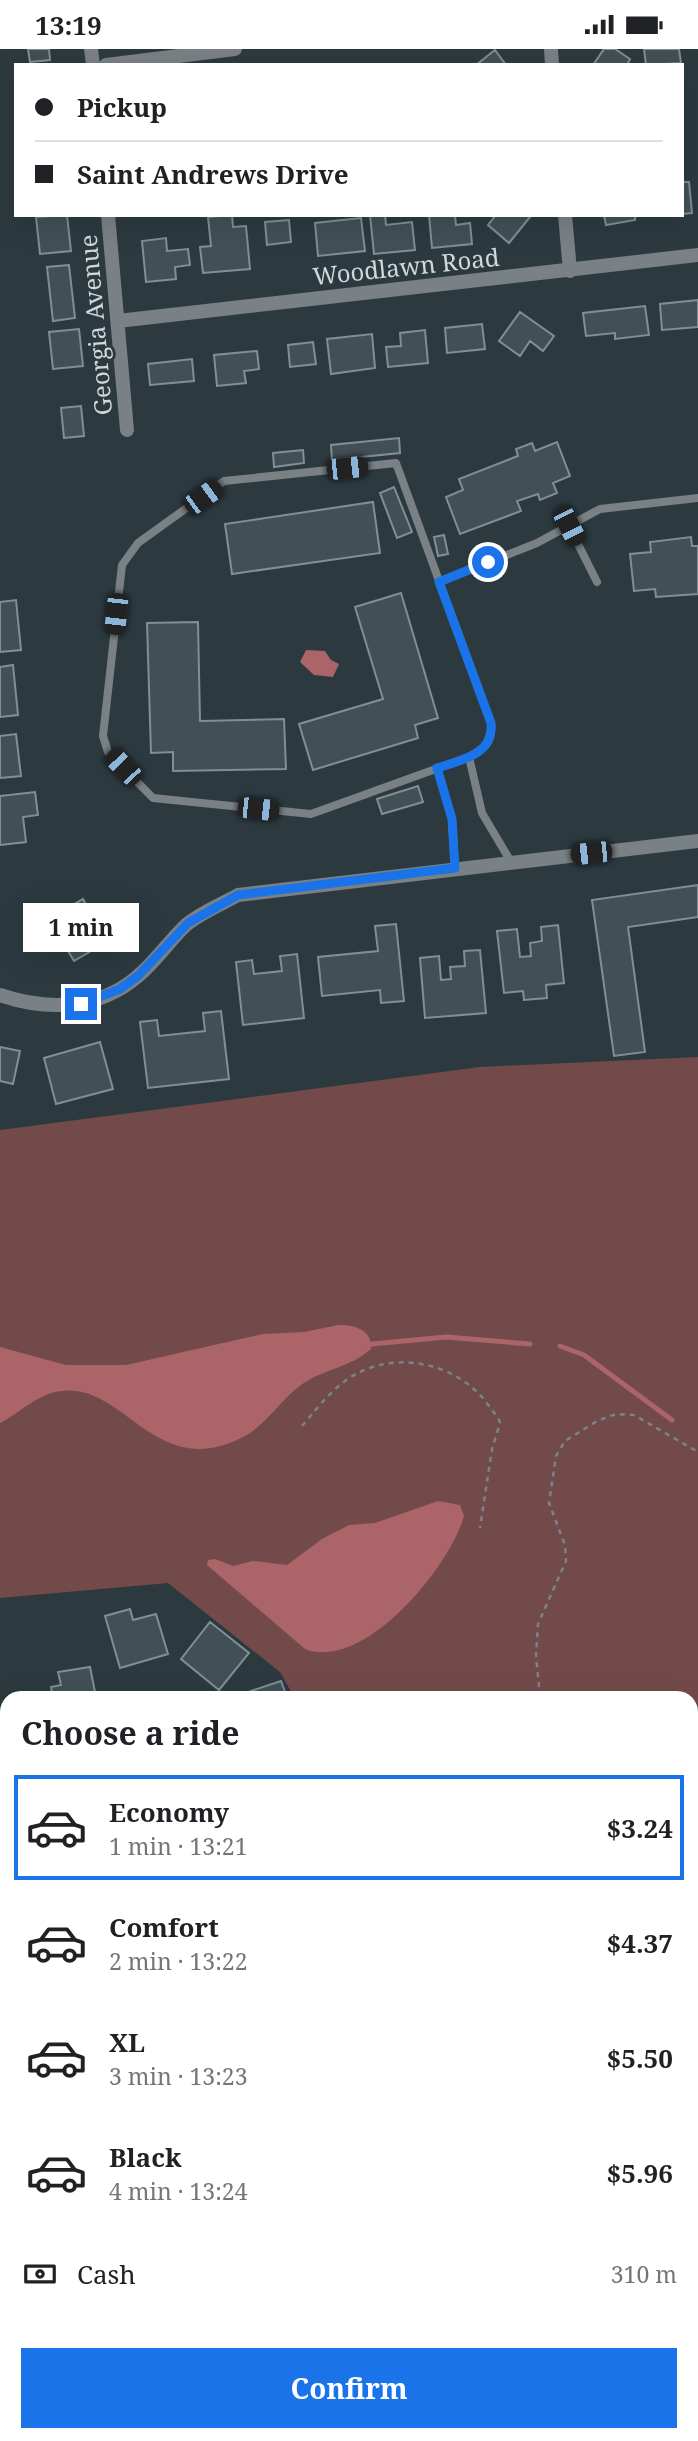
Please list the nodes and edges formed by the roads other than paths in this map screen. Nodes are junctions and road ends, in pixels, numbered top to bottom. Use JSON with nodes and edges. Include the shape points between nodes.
{"nodes":[{"id":1,"x":235,"y":49,"type":"edge"},
{"id":2,"x":122,"y":63,"type":"edge"},
{"id":3,"x":108,"y":217,"type":"edge"},
{"id":4,"x":565,"y":217,"type":"edge"},
{"id":5,"x":698,"y":255,"type":"edge"},
{"id":6,"x":570,"y":271,"type":"junction"},
{"id":7,"x":118,"y":321,"type":"junction"},
{"id":8,"x":127,"y":430,"type":"dead end"},
{"id":9,"x":698,"y":498,"type":"edge"},
{"id":10,"x":569,"y":526,"type":"junction"},
{"id":11,"x":439,"y":582,"type":"junction"},
{"id":12,"x":597,"y":582,"type":"dead end"},
{"id":13,"x":469,"y":757,"type":"junction"},
{"id":14,"x":437,"y":768,"type":"junction"},
{"id":15,"x":698,"y":841,"type":"edge"},
{"id":16,"x":511,"y":862,"type":"junction"},
{"id":17,"x":455,"y":868,"type":"junction"},
{"id":18,"x":0,"y":995,"type":"edge"}],
"edges":[{"from":1,"to":2,"type":"street"},
{"from":3,"to":7,"type":"street","name":"Georgia Avenue"},
{"from":4,"to":6,"type":"street"},
{"from":5,"to":6,"type":"street","name":"Woodlawn Road"},
{"from":6,"to":7,"type":"street","name":"Woodlawn Road"},
{"from":7,"to":8,"type":"street","name":"Georgia Avenue"},
{"from":9,"to":10,"type":"lane","via":[[600,509]]},
{"from":10,"to":11,"type":"lane"},
{"from":10,"to":12,"type":"lane"},
{"from":11,"to":13,"type":"lane","via":[[491,723],[487,745]]},
{"from":11,"to":14,"type":"lane","via":[[396,463],[224,481],[138,543],[121,565],[103,736],[108,752],[153,798],[311,814]]},
{"from":13,"to":14,"type":"lane"},
{"from":13,"to":16,"type":"lane","via":[[482,813]]},
{"from":14,"to":17,"type":"lane","via":[[452,819]]},
{"from":15,"to":16,"type":"street"},
{"from":16,"to":17,"type":"street"},
{"from":17,"to":18,"type":"street","via":[[238,895],[188,923],[138,976],[103,997],[58,1006]]}]}
